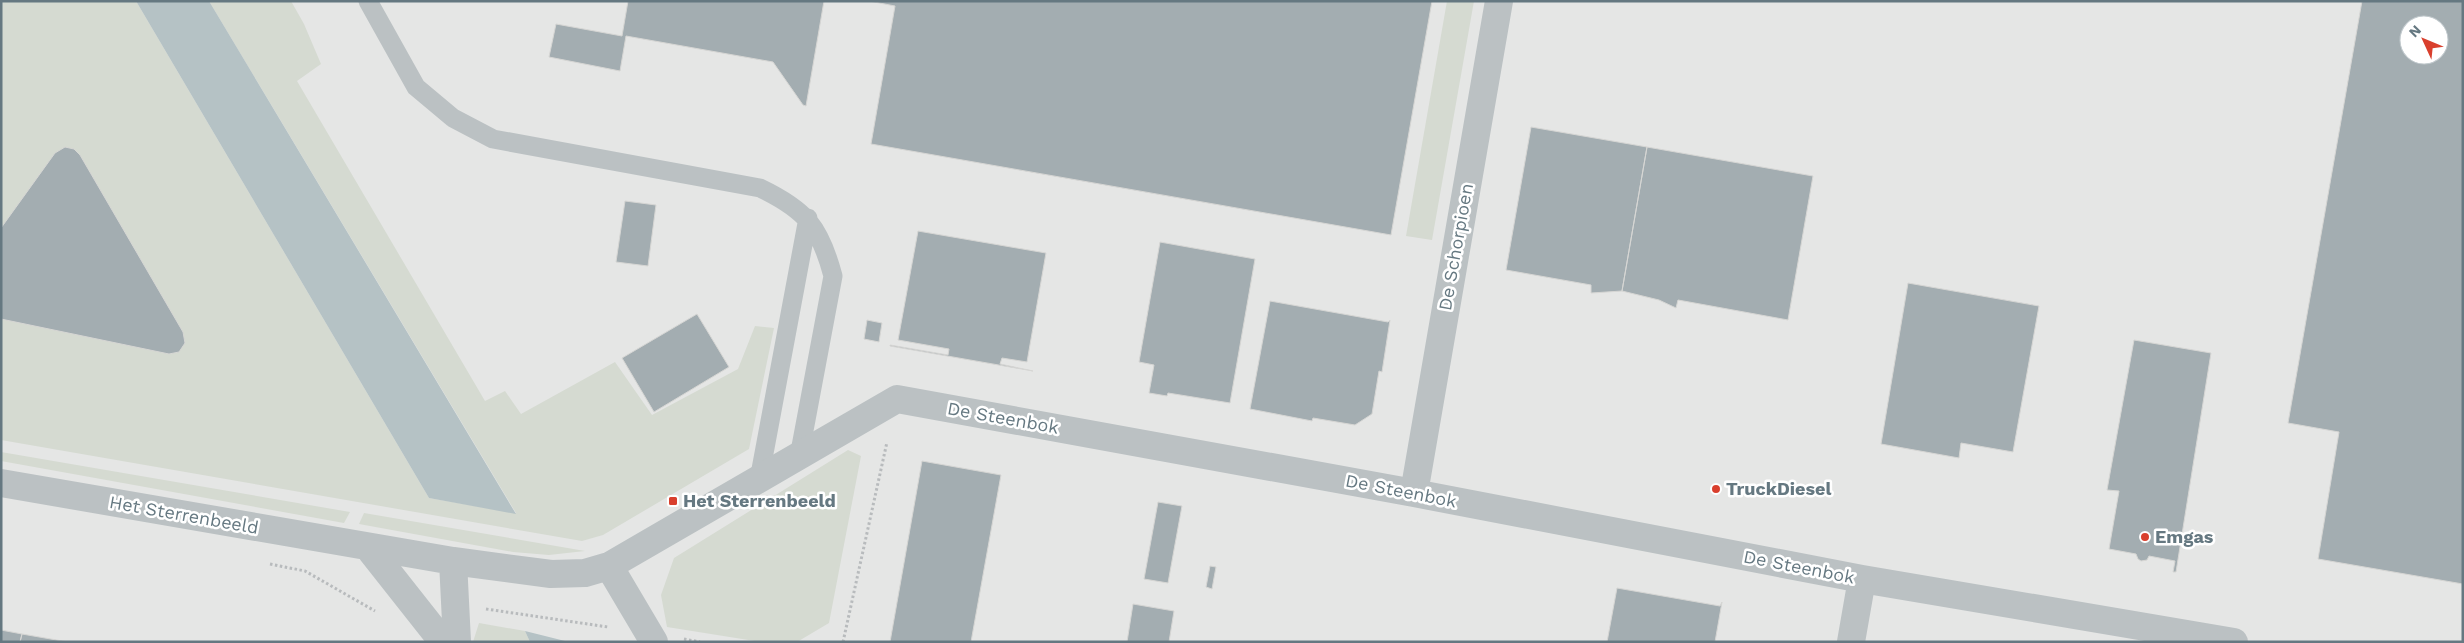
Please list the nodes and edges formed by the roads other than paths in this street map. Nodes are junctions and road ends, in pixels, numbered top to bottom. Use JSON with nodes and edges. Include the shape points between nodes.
{"nodes":[{"id":1,"x":368,"y":1,"type":"edge"},
{"id":2,"x":1499,"y":1,"type":"edge"},
{"id":3,"x":808,"y":218,"type":"junction"},
{"id":4,"x":798,"y":457,"type":"junction"},
{"id":5,"x":759,"y":480,"type":"junction"},
{"id":6,"x":1,"y":483,"type":"edge"},
{"id":7,"x":1414,"y":493,"type":"junction"},
{"id":8,"x":368,"y":547,"type":"junction"},
{"id":9,"x":453,"y":561,"type":"junction"},
{"id":10,"x":610,"y":566,"type":"junction"},
{"id":11,"x":1862,"y":579,"type":"junction"},
{"id":12,"x":652,"y":638,"type":"edge"},
{"id":13,"x":444,"y":642,"type":"edge"},
{"id":14,"x":457,"y":642,"type":"edge"},
{"id":15,"x":1851,"y":642,"type":"edge"},
{"id":16,"x":2234,"y":642,"type":"edge"}],
"edges":[{"from":1,"to":3,"type":"lane","via":[[416,87],[453,118],[493,138],[760,188],[785,200]]},
{"from":2,"to":7,"type":"street","name":"De Schorpioen"},
{"from":3,"to":4,"type":"lane","via":[[826,250],[833,276]]},
{"from":3,"to":5,"type":"lane"},
{"from":4,"to":5,"type":"street"},
{"from":4,"to":7,"type":"street","name":"De Steenbok","via":[[896,398]]},
{"from":5,"to":10,"type":"street"},
{"from":6,"to":8,"type":"street","name":"Het Sterrenbeeld"},
{"from":7,"to":11,"type":"street","name":"De Steenbok"},
{"from":8,"to":9,"type":"street","name":"Het Sterrenbeeld"},
{"from":8,"to":13,"type":"street"},
{"from":9,"to":10,"type":"street","name":"Het Sterrenbeeld","via":[[552,574],[585,572]]},
{"from":9,"to":14,"type":"street"},
{"from":10,"to":12,"type":"street"},
{"from":11,"to":15,"type":"street"},
{"from":11,"to":16,"type":"street","name":"De Steenbok"}]}
